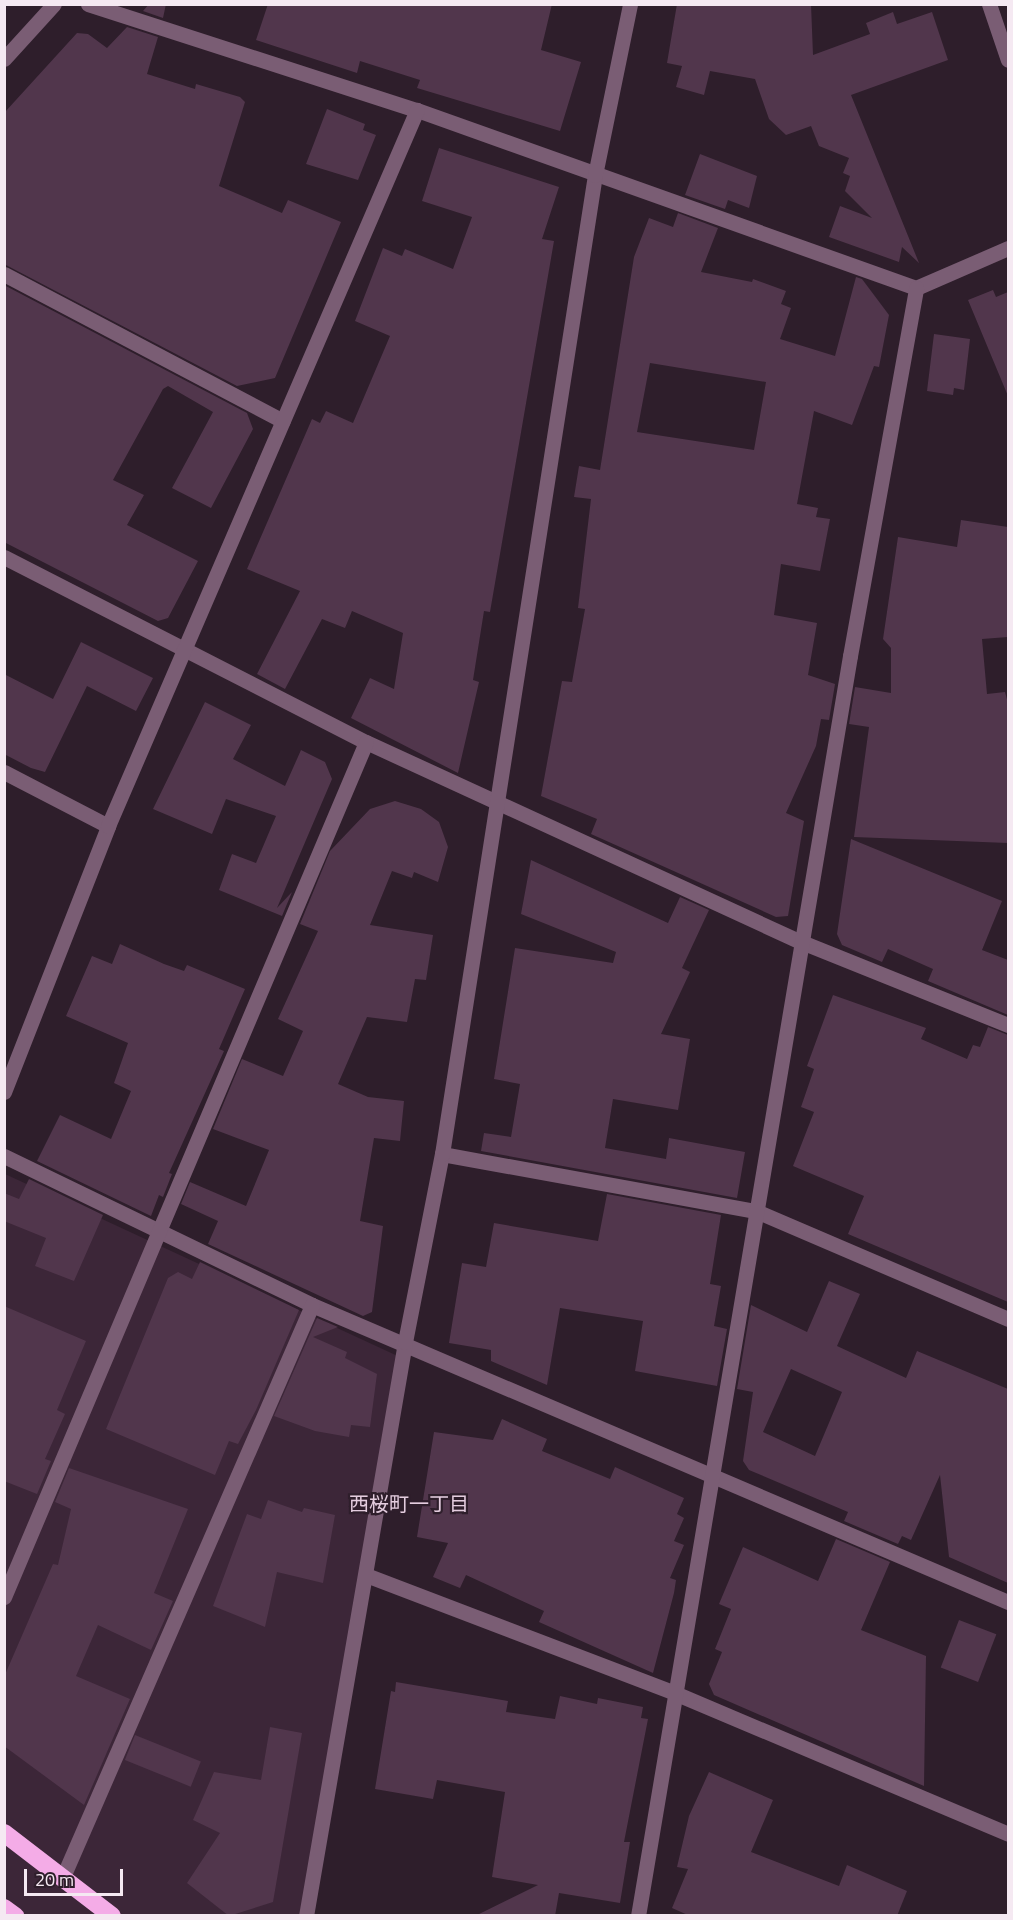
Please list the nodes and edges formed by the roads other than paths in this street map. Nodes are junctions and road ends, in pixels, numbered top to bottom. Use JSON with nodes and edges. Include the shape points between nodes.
{"nodes":[{"id":1,"x":54,"y":4,"type":"edge"},
{"id":2,"x":88,"y":4,"type":"edge"},
{"id":3,"x":630,"y":4,"type":"edge"},
{"id":4,"x":989,"y":4,"type":"edge"},
{"id":5,"x":4,"y":59,"type":"edge"},
{"id":6,"x":1008,"y":60,"type":"edge"},
{"id":7,"x":417,"y":110,"type":"junction"},
{"id":8,"x":595,"y":175,"type":"junction"},
{"id":9,"x":1008,"y":248,"type":"edge"},
{"id":10,"x":4,"y":274,"type":"edge"},
{"id":11,"x":916,"y":288,"type":"junction"},
{"id":12,"x":283,"y":422,"type":"junction"},
{"id":13,"x":4,"y":557,"type":"edge"},
{"id":14,"x":184,"y":652,"type":"junction"},
{"id":15,"x":366,"y":742,"type":"junction"},
{"id":16,"x":4,"y":772,"type":"edge"},
{"id":17,"x":498,"y":800,"type":"junction"},
{"id":18,"x":108,"y":826,"type":"junction"},
{"id":19,"x":804,"y":943,"type":"junction"},
{"id":20,"x":1008,"y":1025,"type":"edge"},
{"id":21,"x":4,"y":1092,"type":"edge"},
{"id":22,"x":442,"y":1154,"type":"junction"},
{"id":23,"x":4,"y":1156,"type":"edge"},
{"id":24,"x":756,"y":1211,"type":"junction"},
{"id":25,"x":162,"y":1229,"type":"junction"},
{"id":26,"x":312,"y":1305,"type":"junction"},
{"id":27,"x":1008,"y":1319,"type":"edge"},
{"id":28,"x":405,"y":1342,"type":"junction"},
{"id":29,"x":713,"y":1475,"type":"junction"},
{"id":30,"x":366,"y":1575,"type":"junction"},
{"id":31,"x":4,"y":1597,"type":"edge"},
{"id":32,"x":1008,"y":1602,"type":"edge"},
{"id":33,"x":677,"y":1694,"type":"junction"},
{"id":34,"x":4,"y":1833,"type":"edge"},
{"id":35,"x":1008,"y":1834,"type":"edge"},
{"id":36,"x":62,"y":1879,"type":"junction"},
{"id":37,"x":4,"y":1908,"type":"edge"},
{"id":38,"x":15,"y":1916,"type":"edge"},
{"id":39,"x":112,"y":1916,"type":"edge"},
{"id":40,"x":306,"y":1916,"type":"edge"},
{"id":41,"x":638,"y":1916,"type":"edge"}],
"edges":[{"from":1,"to":5,"type":"street"},
{"from":2,"to":7,"type":"street"},
{"from":3,"to":8,"type":"street"},
{"from":4,"to":6,"type":"street"},
{"from":7,"to":8,"type":"street"},
{"from":7,"to":12,"type":"street"},
{"from":8,"to":11,"type":"street"},
{"from":8,"to":17,"type":"street"},
{"from":9,"to":11,"type":"street"},
{"from":10,"to":12,"type":"street"},
{"from":11,"to":19,"type":"street","via":[[850,656]]},
{"from":12,"to":14,"type":"street"},
{"from":13,"to":14,"type":"street"},
{"from":14,"to":15,"type":"street"},
{"from":14,"to":18,"type":"street"},
{"from":15,"to":17,"type":"street"},
{"from":15,"to":25,"type":"street"},
{"from":16,"to":18,"type":"street"},
{"from":17,"to":19,"type":"street"},
{"from":17,"to":22,"type":"street"},
{"from":18,"to":21,"type":"street"},
{"from":19,"to":20,"type":"street"},
{"from":19,"to":24,"type":"street"},
{"from":22,"to":24,"type":"street"},
{"from":22,"to":28,"type":"street"},
{"from":23,"to":25,"type":"street"},
{"from":24,"to":27,"type":"street"},
{"from":24,"to":29,"type":"street"},
{"from":25,"to":26,"type":"street"},
{"from":25,"to":31,"type":"street"},
{"from":26,"to":28,"type":"street"},
{"from":26,"to":36,"type":"street"},
{"from":28,"to":29,"type":"street"},
{"from":28,"to":30,"type":"street"},
{"from":29,"to":32,"type":"street"},
{"from":29,"to":33,"type":"street"},
{"from":30,"to":33,"type":"street"},
{"from":30,"to":40,"type":"street"},
{"from":33,"to":35,"type":"street"},
{"from":33,"to":41,"type":"street"},
{"from":34,"to":36,"type":"highway"},
{"from":36,"to":39,"type":"highway"},
{"from":37,"to":38,"type":"highway"}]}
